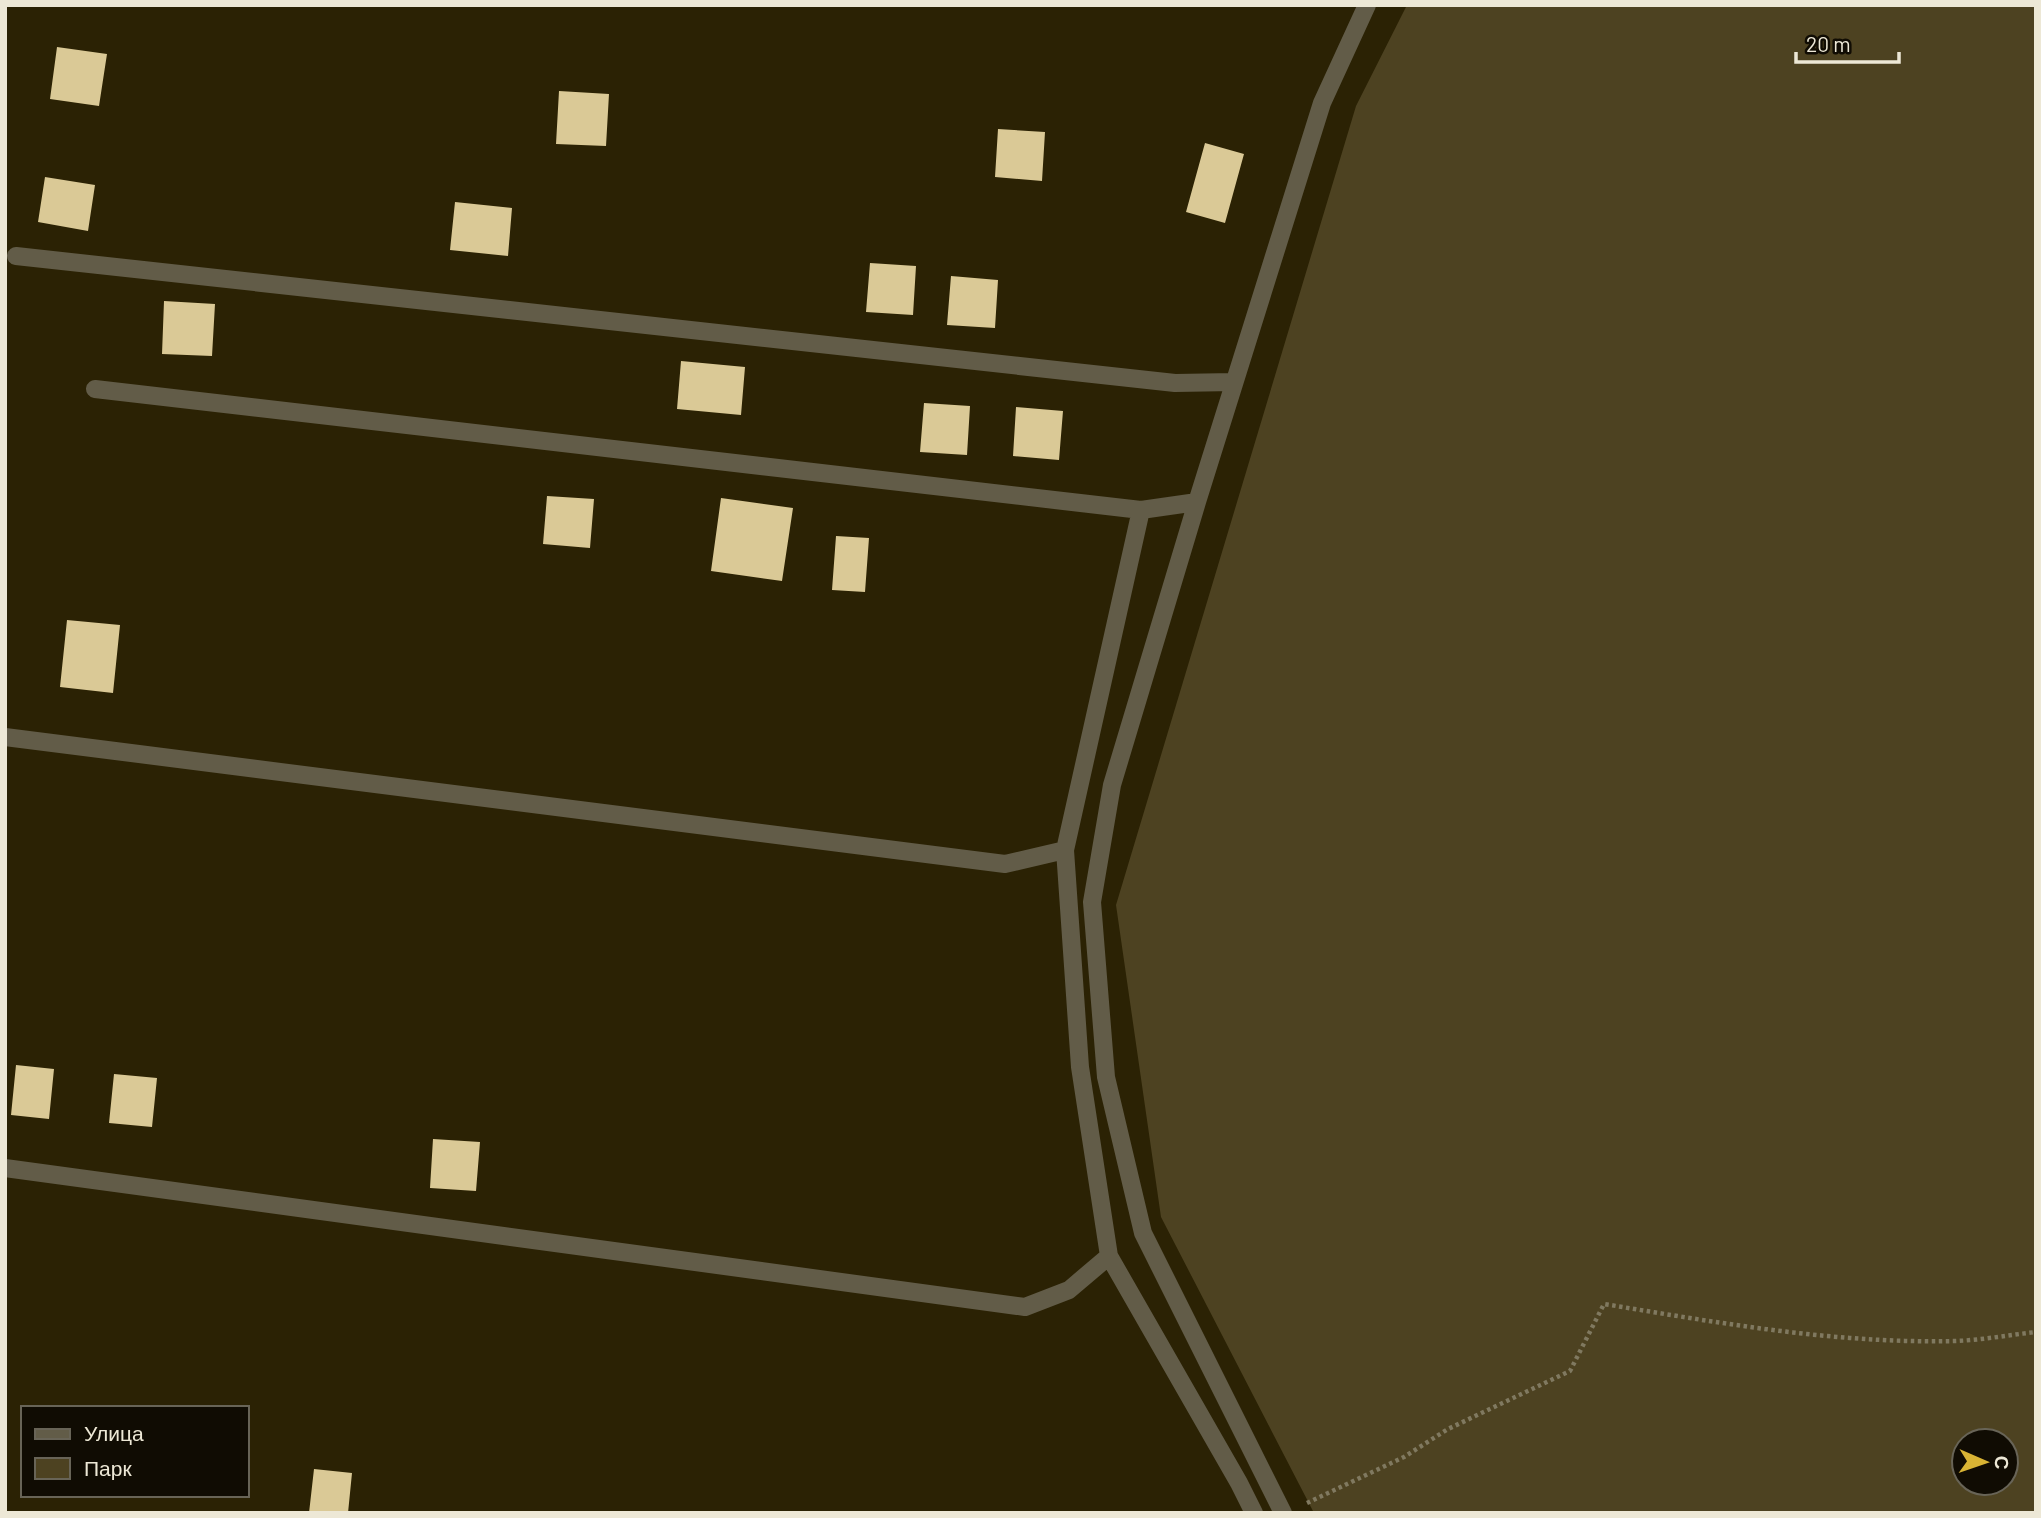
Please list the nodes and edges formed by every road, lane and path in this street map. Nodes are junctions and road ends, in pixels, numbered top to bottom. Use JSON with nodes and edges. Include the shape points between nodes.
{"nodes":[{"id":1,"x":1367,"y":5,"type":"edge"},
{"id":2,"x":16,"y":256,"type":"dead end"},
{"id":3,"x":1234,"y":382,"type":"junction"},
{"id":4,"x":96,"y":389,"type":"dead end"},
{"id":5,"x":1197,"y":502,"type":"junction"},
{"id":6,"x":1141,"y":510,"type":"junction"},
{"id":7,"x":5,"y":737,"type":"edge"},
{"id":8,"x":1065,"y":850,"type":"junction"},
{"id":9,"x":5,"y":1168,"type":"edge"},
{"id":10,"x":1109,"y":1256,"type":"junction"},
{"id":11,"x":2036,"y":1332,"type":"edge"},
{"id":12,"x":1290,"y":1510,"type":"edge"},
{"id":13,"x":1254,"y":1513,"type":"edge"}],
"edges":[{"from":1,"to":3,"type":"street","via":[[1322,103]]},
{"from":2,"to":3,"type":"street","via":[[1175,383]]},
{"from":3,"to":5,"type":"street"},
{"from":4,"to":6,"type":"street"},
{"from":5,"to":6,"type":"street"},
{"from":5,"to":12,"type":"street","via":[[1112,785],[1094,889],[1106,1077],[1143,1233]]},
{"from":6,"to":8,"type":"street"},
{"from":7,"to":8,"type":"street","via":[[1005,864]]},
{"from":8,"to":10,"type":"street","via":[[1080,1067]]},
{"from":9,"to":10,"type":"street","via":[[1025,1307],[1069,1290]]},
{"from":10,"to":13,"type":"street"},
{"from":11,"to":12,"type":"path","via":[[1957,1341],[1844,1339],[1604,1304],[1570,1371]]}]}
